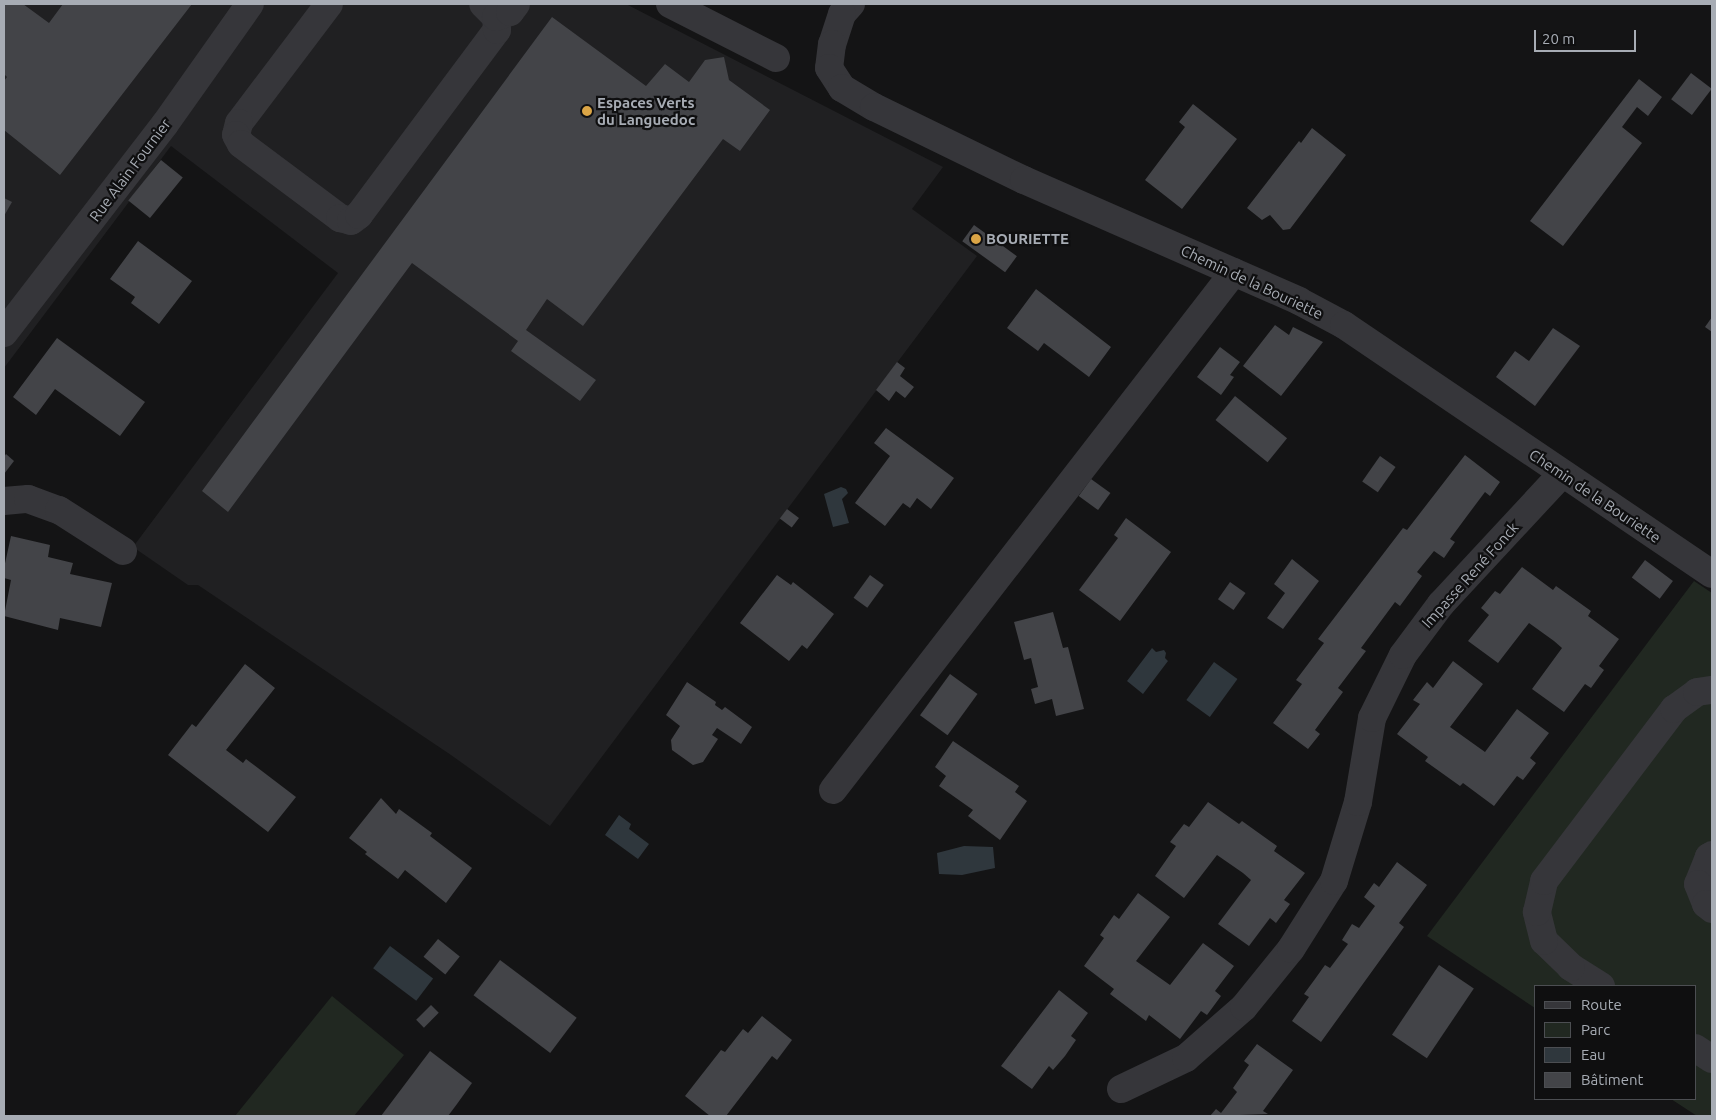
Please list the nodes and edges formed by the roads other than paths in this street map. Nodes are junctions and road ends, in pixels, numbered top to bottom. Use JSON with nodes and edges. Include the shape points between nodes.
{"nodes":[{"id":1,"x":250,"y":4,"type":"edge"},
{"id":2,"x":329,"y":4,"type":"edge"},
{"id":3,"x":670,"y":4,"type":"edge"},
{"id":4,"x":850,"y":4,"type":"edge"},
{"id":5,"x":498,"y":8,"type":"edge"},
{"id":6,"x":776,"y":58,"type":"dead end"},
{"id":7,"x":1234,"y":272,"type":"junction"},
{"id":8,"x":4,"y":333,"type":"edge"},
{"id":9,"x":1562,"y":474,"type":"junction"},
{"id":10,"x":4,"y":501,"type":"edge"},
{"id":11,"x":123,"y":551,"type":"dead end"},
{"id":12,"x":1712,"y":574,"type":"edge"},
{"id":13,"x":1712,"y":690,"type":"edge"},
{"id":14,"x":833,"y":790,"type":"dead end"},
{"id":15,"x":1712,"y":855,"type":"edge"},
{"id":16,"x":1712,"y":909,"type":"edge"},
{"id":17,"x":1599,"y":985,"type":"edge"},
{"id":18,"x":1696,"y":1049,"type":"edge"},
{"id":19,"x":1712,"y":1059,"type":"edge"},
{"id":20,"x":1121,"y":1089,"type":"dead end"}],
"edges":[{"from":1,"to":8,"type":"street","name":"Rue Alain Fournier","via":[[165,124]]},
{"from":2,"to":5,"type":"street","via":[[239,123],[236,135],[241,144],[340,218],[351,221],[360,215],[496,30]]},
{"from":3,"to":6,"type":"street"},
{"from":4,"to":7,"type":"street","name":"Chemin de la Bouriette","via":[[842,14],[832,44],[829,68],[842,88],[874,108],[1024,180]]},
{"from":7,"to":9,"type":"street","name":"Chemin de la Bouriette","via":[[1344,325]]},
{"from":7,"to":14,"type":"street"},
{"from":9,"to":12,"type":"street","name":"Chemin de la Bouriette"},
{"from":9,"to":20,"type":"street","name":"Impasse René Fonck","via":[[1442,604],[1403,655],[1372,718],[1358,802],[1334,881],[1291,949],[1244,1007],[1186,1058]]},
{"from":10,"to":11,"type":"street","via":[[28,499],[59,510]]},
{"from":13,"to":17,"type":"street","via":[[1697,692],[1674,709],[1544,881],[1537,912],[1544,941],[1572,967]]},
{"from":15,"to":16,"type":"street","via":[[1698,884],[1706,904]]},
{"from":18,"to":19,"type":"street"}]}
